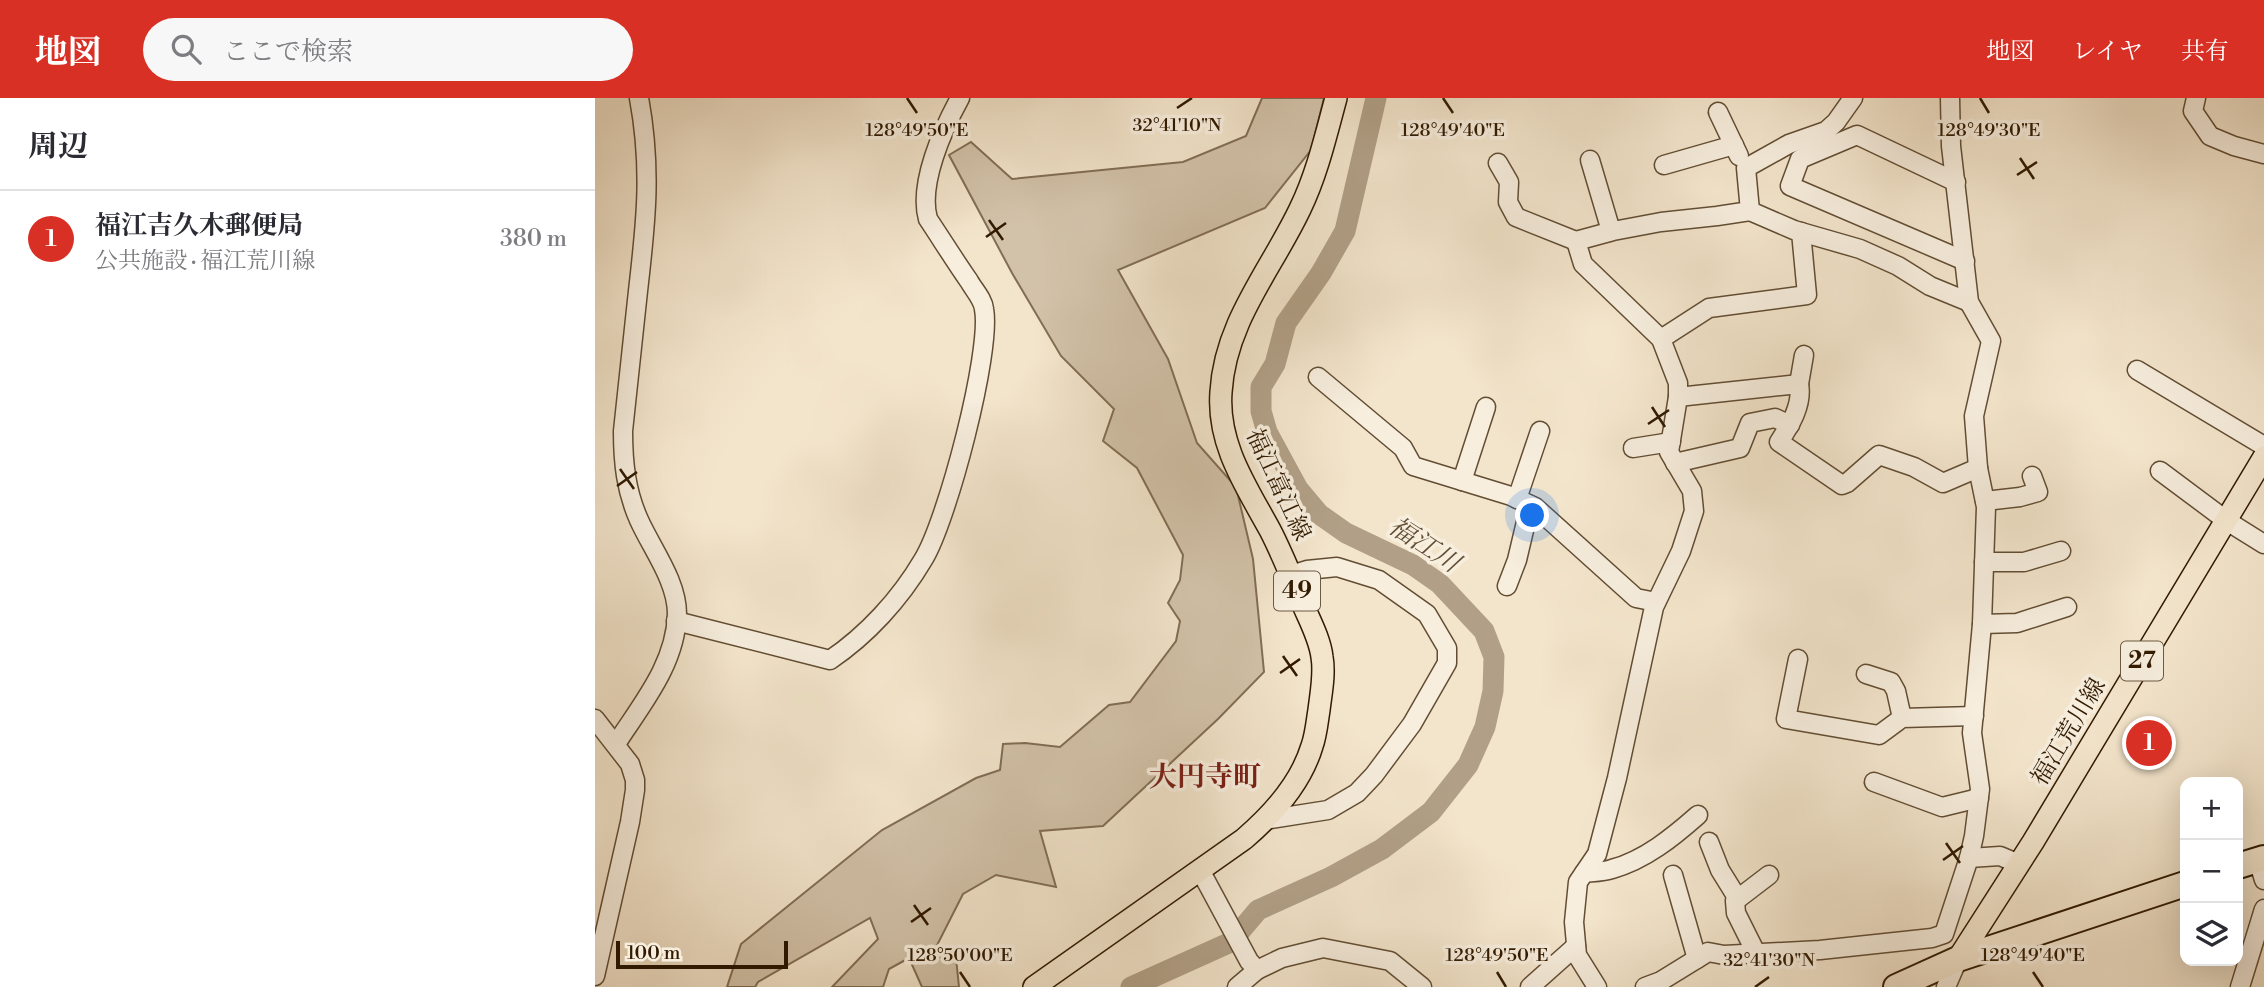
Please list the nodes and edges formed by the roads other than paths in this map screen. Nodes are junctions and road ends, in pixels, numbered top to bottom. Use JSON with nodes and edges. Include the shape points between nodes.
{"nodes":[{"id":1,"x":639,"y":98,"type":"edge"},
{"id":2,"x":960,"y":98,"type":"edge"},
{"id":3,"x":1336,"y":98,"type":"edge"},
{"id":4,"x":1853,"y":98,"type":"edge"},
{"id":5,"x":1950,"y":98,"type":"edge"},
{"id":6,"x":2196,"y":98,"type":"edge"},
{"id":7,"x":1718,"y":112,"type":"dead end"},
{"id":8,"x":1734,"y":145,"type":"junction"},
{"id":9,"x":2264,"y":153,"type":"edge"},
{"id":10,"x":1590,"y":160,"type":"dead end"},
{"id":11,"x":1498,"y":163,"type":"dead end"},
{"id":12,"x":1664,"y":165,"type":"dead end"},
{"id":13,"x":1746,"y":168,"type":"junction"},
{"id":14,"x":1955,"y":182,"type":"junction"},
{"id":15,"x":1750,"y":211,"type":"junction"},
{"id":16,"x":1611,"y":231,"type":"junction"},
{"id":17,"x":1801,"y":232,"type":"junction"},
{"id":18,"x":1576,"y":241,"type":"junction"},
{"id":19,"x":1965,"y":261,"type":"junction"},
{"id":20,"x":1969,"y":302,"type":"junction"},
{"id":21,"x":1661,"y":339,"type":"junction"},
{"id":22,"x":1804,"y":355,"type":"dead end"},
{"id":23,"x":2137,"y":370,"type":"dead end"},
{"id":24,"x":1318,"y":377,"type":"dead end"},
{"id":25,"x":1799,"y":384,"type":"junction"},
{"id":26,"x":1678,"y":397,"type":"junction"},
{"id":27,"x":1486,"y":407,"type":"dead end"},
{"id":28,"x":1790,"y":425,"type":"junction"},
{"id":29,"x":1540,"y":431,"type":"dead end"},
{"id":30,"x":1671,"y":442,"type":"junction"},
{"id":31,"x":2264,"y":446,"type":"edge"},
{"id":32,"x":1633,"y":448,"type":"dead end"},
{"id":33,"x":2264,"y":457,"type":"edge"},
{"id":34,"x":1675,"y":463,"type":"junction"},
{"id":35,"x":1978,"y":468,"type":"junction"},
{"id":36,"x":2161,"y":471,"type":"dead end"},
{"id":37,"x":2032,"y":476,"type":"dead end"},
{"id":38,"x":1462,"y":481,"type":"junction"},
{"id":39,"x":1985,"y":500,"type":"junction"},
{"id":40,"x":1523,"y":502,"type":"junction"},
{"id":41,"x":2227,"y":521,"type":"junction"},
{"id":42,"x":2264,"y":544,"type":"edge"},
{"id":43,"x":2061,"y":551,"type":"dead end"},
{"id":44,"x":1984,"y":562,"type":"junction"},
{"id":45,"x":1291,"y":575,"type":"junction"},
{"id":46,"x":1507,"y":586,"type":"dead end"},
{"id":47,"x":1656,"y":602,"type":"junction"},
{"id":48,"x":2067,"y":607,"type":"dead end"},
{"id":49,"x":676,"y":621,"type":"junction"},
{"id":50,"x":1982,"y":624,"type":"junction"},
{"id":51,"x":1798,"y":659,"type":"dead end"},
{"id":52,"x":1866,"y":674,"type":"dead end"},
{"id":53,"x":1974,"y":716,"type":"junction"},
{"id":54,"x":1902,"y":718,"type":"junction"},
{"id":55,"x":595,"y":719,"type":"edge"},
{"id":56,"x":616,"y":744,"type":"junction"},
{"id":57,"x":1874,"y":782,"type":"dead end"},
{"id":58,"x":1979,"y":798,"type":"junction"},
{"id":59,"x":1698,"y":815,"type":"dead end"},
{"id":60,"x":1264,"y":820,"type":"junction"},
{"id":61,"x":1709,"y":842,"type":"dead end"},
{"id":62,"x":1969,"y":858,"type":"junction"},
{"id":63,"x":2019,"y":864,"type":"junction"},
{"id":64,"x":1200,"y":870,"type":"junction"},
{"id":65,"x":1584,"y":873,"type":"junction"},
{"id":66,"x":1673,"y":875,"type":"dead end"},
{"id":67,"x":1769,"y":875,"type":"dead end"},
{"id":68,"x":2180,"y":886,"type":"edge"},
{"id":69,"x":1738,"y":899,"type":"junction"},
{"id":70,"x":2264,"y":909,"type":"edge"},
{"id":71,"x":599,"y":934,"type":"edge"},
{"id":72,"x":1576,"y":946,"type":"junction"},
{"id":73,"x":1756,"y":953,"type":"junction"},
{"id":74,"x":1697,"y":959,"type":"junction"},
{"id":75,"x":1958,"y":959,"type":"junction"},
{"id":76,"x":1253,"y":966,"type":"junction"},
{"id":77,"x":595,"y":976,"type":"edge"},
{"id":78,"x":1034,"y":987,"type":"edge"},
{"id":79,"x":1237,"y":987,"type":"edge"},
{"id":80,"x":1422,"y":987,"type":"edge"},
{"id":81,"x":1530,"y":987,"type":"edge"},
{"id":82,"x":1597,"y":987,"type":"edge"},
{"id":83,"x":1645,"y":987,"type":"edge"},
{"id":84,"x":1896,"y":987,"type":"edge"},
{"id":85,"x":1946,"y":987,"type":"edge"},
{"id":86,"x":2240,"y":987,"type":"edge"}],
"edges":[{"from":1,"to":49,"type":"street","via":[[648,170],[647,212],[623,466],[635,512],[674,596]]},
{"from":2,"to":49,"type":"street","via":[[935,159],[925,193],[926,209],[984,305],[987,326],[956,468],[925,558],[854,643],[830,660]]},
{"from":3,"to":45,"type":"main road","name":"福江富江線","number":"49","via":[[1309,189],[1238,321],[1225,356],[1221,385],[1221,413],[1231,456]]},
{"from":4,"to":13,"type":"street","via":[[1826,131],[1789,144]]},
{"from":5,"to":14,"type":"street"},
{"from":6,"to":9,"type":"street","via":[[2193,111],[2210,136]]},
{"from":7,"to":8,"type":"street"},
{"from":8,"to":12,"type":"street"},
{"from":8,"to":13,"type":"street"},
{"from":10,"to":16,"type":"street"},
{"from":11,"to":18,"type":"street","via":[[1509,182],[1508,202],[1516,217]]},
{"from":13,"to":15,"type":"street"},
{"from":14,"to":19,"type":"street"},
{"from":14,"to":19,"type":"street","via":[[1857,135],[1800,159],[1790,186]]},
{"from":15,"to":16,"type":"street"},
{"from":15,"to":17,"type":"street"},
{"from":16,"to":18,"type":"street"},
{"from":17,"to":20,"type":"street","via":[[1860,249]]},
{"from":17,"to":21,"type":"street","via":[[1807,295],[1709,308]]},
{"from":18,"to":21,"type":"street","via":[[1583,264]]},
{"from":19,"to":20,"type":"street"},
{"from":20,"to":35,"type":"street","via":[[1991,341],[1975,416]]},
{"from":21,"to":26,"type":"street","via":[[1678,383]]},
{"from":22,"to":25,"type":"street"},
{"from":23,"to":31,"type":"street"},
{"from":24,"to":38,"type":"street","via":[[1403,448],[1413,466]]},
{"from":25,"to":26,"type":"street"},
{"from":25,"to":28,"type":"street","via":[[1801,394]]},
{"from":26,"to":30,"type":"street"},
{"from":27,"to":38,"type":"street"},
{"from":28,"to":34,"type":"street","via":[[1775,418],[1750,423],[1740,448]]},
{"from":28,"to":35,"type":"street","via":[[1779,442],[1842,485],[1879,455],[1943,483]]},
{"from":29,"to":40,"type":"street"},
{"from":30,"to":32,"type":"street"},
{"from":30,"to":34,"type":"street","via":[[1669,452]]},
{"from":33,"to":41,"type":"main road","name":"福江荒川線","number":"27"},
{"from":34,"to":47,"type":"street","via":[[1692,491],[1694,511]]},
{"from":35,"to":39,"type":"street"},
{"from":36,"to":41,"type":"street"},
{"from":37,"to":39,"type":"street","via":[[2038,492]]},
{"from":38,"to":40,"type":"street"},
{"from":39,"to":44,"type":"street"},
{"from":40,"to":46,"type":"street","via":[[1517,560]]},
{"from":40,"to":47,"type":"street","via":[[1636,598]]},
{"from":41,"to":42,"type":"street"},
{"from":41,"to":63,"type":"main road","name":"福江荒川線","number":"27"},
{"from":43,"to":44,"type":"street","via":[[2024,562]]},
{"from":44,"to":50,"type":"street"},
{"from":45,"to":60,"type":"main road","name":"福江富江線","number":"49","via":[[1319,644],[1321,696],[1313,745],[1300,776]]},
{"from":45,"to":60,"type":"street","via":[[1337,567],[1379,580],[1427,614],[1447,648],[1447,663],[1412,724],[1357,793],[1328,810]]},
{"from":47,"to":65,"type":"street","via":[[1597,854]]},
{"from":48,"to":50,"type":"street","via":[[2017,623]]},
{"from":49,"to":56,"type":"street","via":[[659,677]]},
{"from":50,"to":53,"type":"street"},
{"from":51,"to":54,"type":"street","via":[[1786,719],[1879,735]]},
{"from":52,"to":54,"type":"street","via":[[1891,682]]},
{"from":53,"to":54,"type":"street"},
{"from":53,"to":58,"type":"street"},
{"from":55,"to":56,"type":"street"},
{"from":56,"to":71,"type":"street","via":[[630,764],[635,790]]},
{"from":57,"to":58,"type":"street","via":[[1942,807]]},
{"from":58,"to":62,"type":"street"},
{"from":59,"to":65,"type":"street","via":[[1644,855],[1612,870]]},
{"from":60,"to":64,"type":"main road","name":"福江富江線","number":"49"},
{"from":61,"to":69,"type":"street"},
{"from":62,"to":63,"type":"street","via":[[2000,856]]},
{"from":62,"to":73,"type":"street","via":[[1944,934]]},
{"from":63,"to":75,"type":"main road","name":"福江荒川線","number":"27"},
{"from":64,"to":76,"type":"street"},
{"from":64,"to":78,"type":"main road","name":"福江富江線","number":"49"},
{"from":65,"to":72,"type":"street","via":[[1578,882]]},
{"from":66,"to":74,"type":"street"},
{"from":67,"to":69,"type":"street"},
{"from":68,"to":75,"type":"highway"},
{"from":69,"to":73,"type":"street","via":[[1736,913]]},
{"from":70,"to":86,"type":"street"},
{"from":71,"to":77,"type":"street"},
{"from":72,"to":81,"type":"street"},
{"from":72,"to":82,"type":"street"},
{"from":73,"to":74,"type":"street","via":[[1708,952]]},
{"from":74,"to":83,"type":"street"},
{"from":75,"to":84,"type":"highway"},
{"from":75,"to":85,"type":"street"},
{"from":76,"to":79,"type":"street"},
{"from":76,"to":80,"type":"street","via":[[1323,948],[1390,961]]}]}
